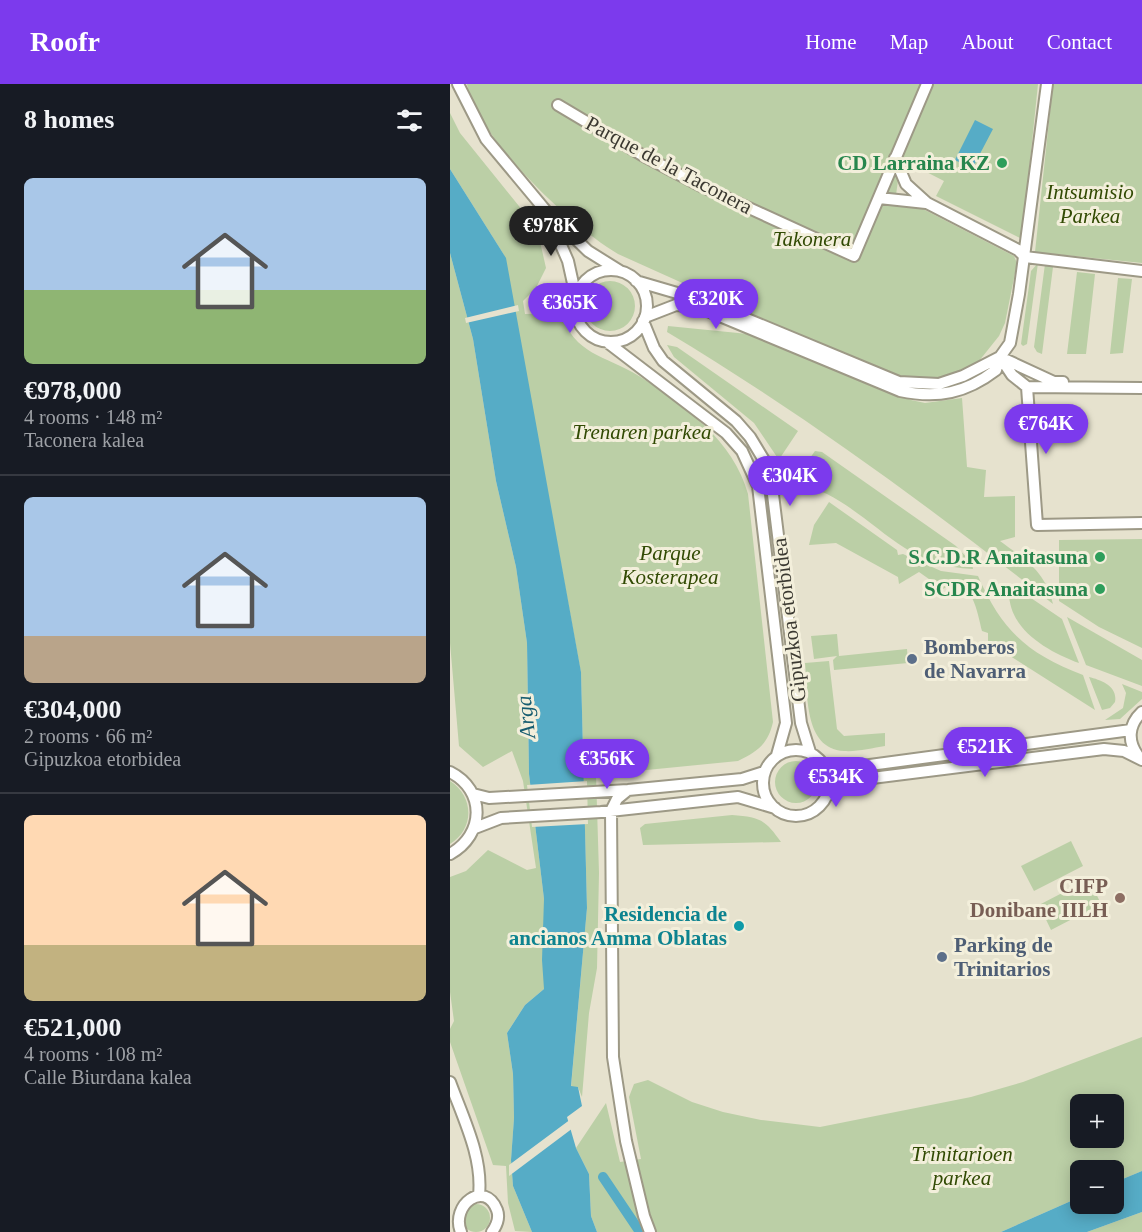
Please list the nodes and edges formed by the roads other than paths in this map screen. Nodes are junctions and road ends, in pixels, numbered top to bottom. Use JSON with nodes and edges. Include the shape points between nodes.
{"nodes":[{"id":1,"x":458,"y":84,"type":"edge"},
{"id":2,"x":927,"y":84,"type":"edge"},
{"id":3,"x":1047,"y":84,"type":"edge"},
{"id":4,"x":558,"y":105,"type":"dead end"},
{"id":5,"x":895,"y":158,"type":"junction"},
{"id":6,"x":879,"y":198,"type":"junction"},
{"id":7,"x":927,"y":203,"type":"junction"},
{"id":8,"x":546,"y":211,"type":"junction"},
{"id":9,"x":1025,"y":257,"type":"junction"},
{"id":10,"x":622,"y":272,"type":"junction"},
{"id":11,"x":1142,"y":272,"type":"edge"},
{"id":12,"x":636,"y":281,"type":"junction"},
{"id":13,"x":576,"y":297,"type":"junction"},
{"id":14,"x":644,"y":319,"type":"junction"},
{"id":15,"x":607,"y":342,"type":"junction"},
{"id":16,"x":1010,"y":343,"type":"junction"},
{"id":17,"x":1000,"y":357,"type":"junction"},
{"id":18,"x":1020,"y":365,"type":"junction"},
{"id":19,"x":996,"y":370,"type":"junction"},
{"id":20,"x":1012,"y":375,"type":"junction"},
{"id":21,"x":1142,"y":382,"type":"edge"},
{"id":22,"x":1027,"y":387,"type":"junction"},
{"id":23,"x":1142,"y":388,"type":"edge"},
{"id":24,"x":1142,"y":523,"type":"edge"},
{"id":25,"x":1142,"y":712,"type":"edge"},
{"id":26,"x":1131,"y":730,"type":"junction"},
{"id":27,"x":810,"y":752,"type":"junction"},
{"id":28,"x":777,"y":755,"type":"junction"},
{"id":29,"x":1142,"y":760,"type":"edge"},
{"id":30,"x":825,"y":766,"type":"junction"},
{"id":31,"x":450,"y":771,"type":"edge"},
{"id":32,"x":764,"y":772,"type":"junction"},
{"id":33,"x":628,"y":790,"type":"junction"},
{"id":34,"x":473,"y":794,"type":"junction"},
{"id":35,"x":828,"y":795,"type":"junction"},
{"id":36,"x":775,"y":808,"type":"junction"},
{"id":37,"x":611,"y":811,"type":"junction"},
{"id":38,"x":475,"y":828,"type":"junction"},
{"id":39,"x":450,"y":854,"type":"edge"},
{"id":40,"x":450,"y":1082,"type":"edge"},
{"id":41,"x":479,"y":1195,"type":"junction"},
{"id":42,"x":453,"y":1209,"type":"edge"},
{"id":43,"x":644,"y":1216,"type":"junction"},
{"id":44,"x":456,"y":1230,"type":"edge"},
{"id":45,"x":492,"y":1232,"type":"edge"},
{"id":46,"x":644,"y":1232,"type":"edge"},
{"id":47,"x":650,"y":1232,"type":"edge"}],
"edges":[{"from":1,"to":8,"type":"street","via":[[486,138]]},
{"from":2,"to":5,"type":"street","name":"Parque de la Taconera"},
{"from":3,"to":9,"type":"street"},
{"from":4,"to":6,"type":"street","name":"Parque de la Taconera","via":[[703,187],[854,256]]},
{"from":5,"to":6,"type":"street","name":"Parque de la Taconera"},
{"from":5,"to":7,"type":"street","via":[[906,184]]},
{"from":6,"to":7,"type":"street"},
{"from":7,"to":9,"type":"street"},
{"from":8,"to":10,"type":"street","via":[[588,251]]},
{"from":8,"to":13,"type":"street","via":[[568,261]]},
{"from":9,"to":11,"type":"street"},
{"from":9,"to":16,"type":"street"},
{"from":10,"to":12,"type":"street"},
{"from":10,"to":13,"type":"street","via":[[599,272],[581,286]]},
{"from":12,"to":14,"type":"street","via":[[644,294]]},
{"from":12,"to":17,"type":"street","via":[[701,300],[899,382],[946,382]]},
{"from":13,"to":15,"type":"street","via":[[574,306],[579,323],[591,336]]},
{"from":14,"to":15,"type":"street","via":[[632,335]]},
{"from":14,"to":19,"type":"street","via":[[676,305],[698,307],[878,383],[920,396],[962,391]]},
{"from":14,"to":27,"type":"street","name":"Gipuzkoa etorbidea","via":[[663,361],[736,421],[770,470],[801,723]]},
{"from":15,"to":28,"type":"street","name":"Gipuzkoa etorbidea","via":[[726,433],[742,451],[758,486],[786,723]]},
{"from":16,"to":17,"type":"street"},
{"from":16,"to":18,"type":"street"},
{"from":17,"to":18,"type":"street"},
{"from":17,"to":19,"type":"street"},
{"from":17,"to":20,"type":"street"},
{"from":18,"to":21,"type":"street","via":[[1054,382]]},
{"from":19,"to":20,"type":"street"},
{"from":20,"to":22,"type":"street"},
{"from":22,"to":23,"type":"street"},
{"from":22,"to":24,"type":"street","via":[[1037,525]]},
{"from":25,"to":26,"type":"street"},
{"from":26,"to":29,"type":"street","via":[[1132,748]]},
{"from":26,"to":30,"type":"street","via":[[855,767]]},
{"from":27,"to":28,"type":"street","via":[[799,749]]},
{"from":27,"to":30,"type":"street"},
{"from":28,"to":32,"type":"street"},
{"from":29,"to":35,"type":"street","via":[[1125,751],[1104,749],[856,780]]},
{"from":30,"to":35,"type":"street","via":[[829,775]]},
{"from":31,"to":34,"type":"street"},
{"from":32,"to":33,"type":"street","via":[[742,779]]},
{"from":32,"to":36,"type":"street","via":[[765,792]]},
{"from":33,"to":34,"type":"street","via":[[489,798]]},
{"from":33,"to":37,"type":"street"},
{"from":34,"to":38,"type":"street","via":[[477,805]]},
{"from":35,"to":36,"type":"street","via":[[811,813],[799,816]]},
{"from":36,"to":37,"type":"street","via":[[744,796]]},
{"from":37,"to":38,"type":"street","via":[[512,817]]},
{"from":37,"to":43,"type":"street","via":[[612,1057]]},
{"from":38,"to":39,"type":"street","via":[[462,847]]},
{"from":40,"to":41,"type":"street","via":[[478,1162]]},
{"from":41,"to":42,"type":"street","via":[[465,1198]]},
{"from":41,"to":45,"type":"street","via":[[496,1207],[498,1220]]},
{"from":42,"to":44,"type":"street"},
{"from":43,"to":46,"type":"street"},
{"from":43,"to":47,"type":"street"}]}
